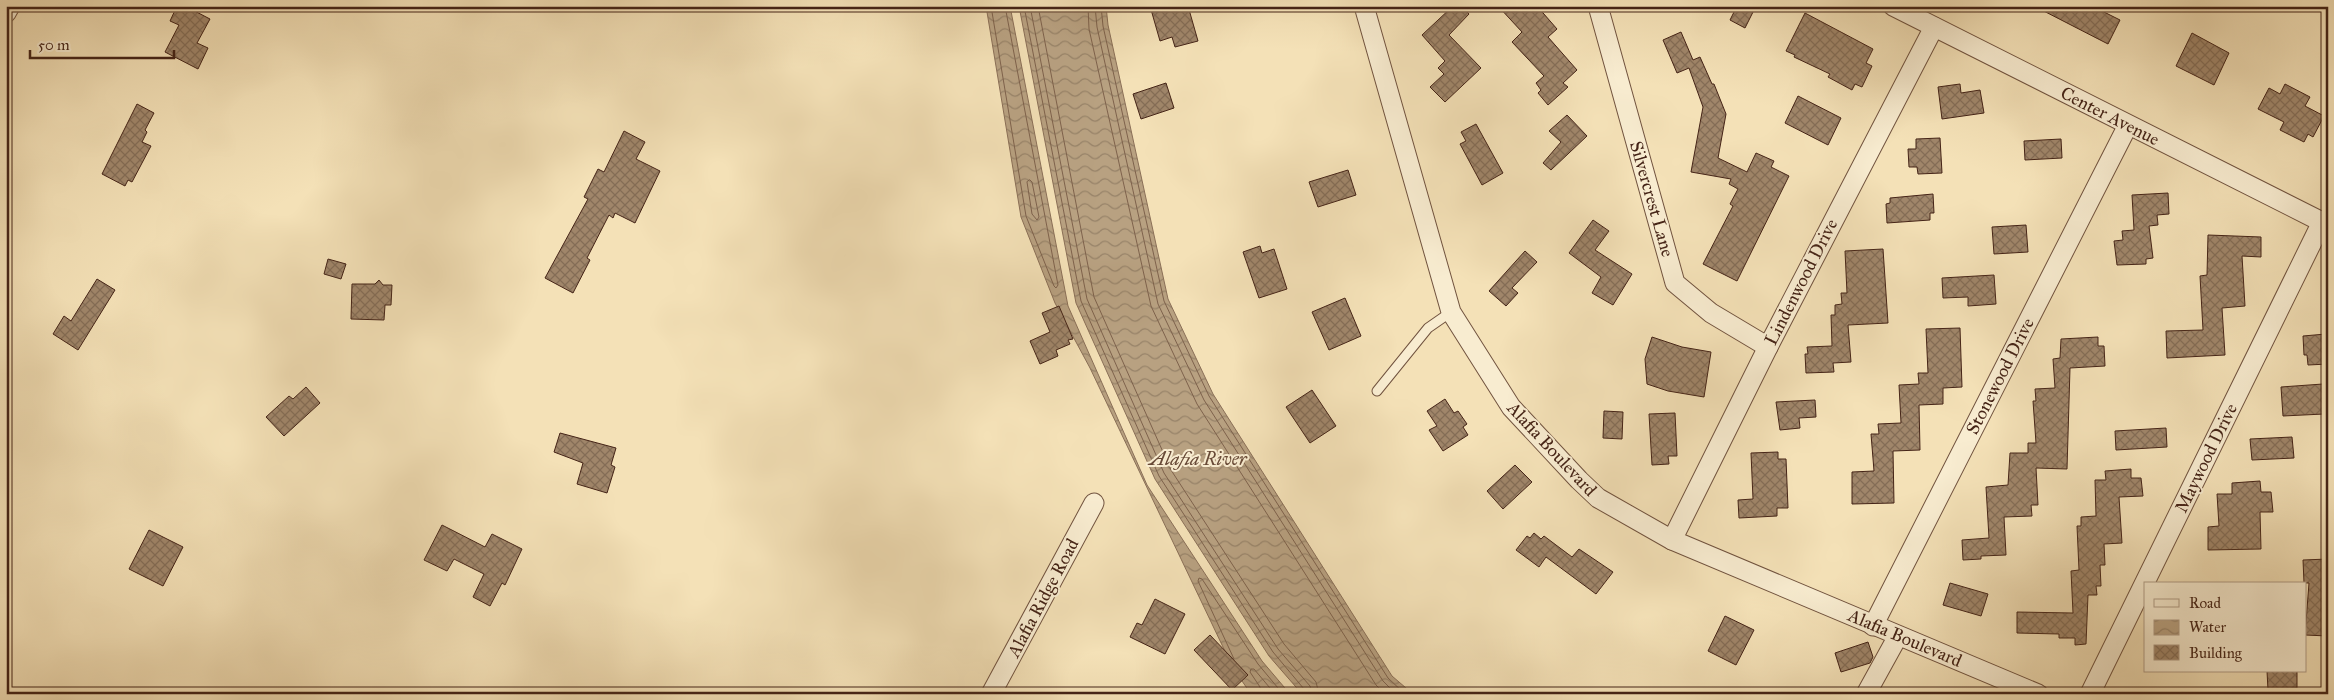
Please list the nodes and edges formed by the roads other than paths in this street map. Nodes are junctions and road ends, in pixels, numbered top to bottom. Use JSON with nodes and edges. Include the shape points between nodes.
{"nodes":[{"id":1,"x":10,"y":6,"type":"edge"},
{"id":2,"x":1364,"y":6,"type":"edge"},
{"id":3,"x":1598,"y":6,"type":"edge"},
{"id":4,"x":1893,"y":6,"type":"edge"},
{"id":5,"x":6,"y":13,"type":"edge"},
{"id":6,"x":1934,"y":26,"type":"junction"},
{"id":7,"x":2128,"y":125,"type":"junction"},
{"id":8,"x":2325,"y":223,"type":"edge"},
{"id":9,"x":1451,"y":312,"type":"junction"},
{"id":10,"x":1768,"y":347,"type":"junction"},
{"id":11,"x":1377,"y":391,"type":"dead end"},
{"id":12,"x":1094,"y":503,"type":"dead end"},
{"id":13,"x":1672,"y":540,"type":"junction"},
{"id":14,"x":2146,"y":582,"type":"edge"},
{"id":15,"x":2144,"y":586,"type":"edge"},
{"id":16,"x":1873,"y":626,"type":"junction"},
{"id":17,"x":1898,"y":636,"type":"junction"},
{"id":18,"x":996,"y":692,"type":"edge"},
{"id":19,"x":1866,"y":694,"type":"edge"},
{"id":20,"x":2038,"y":694,"type":"edge"},
{"id":21,"x":2090,"y":694,"type":"edge"}],
"edges":[{"from":1,"to":5,"type":"street"},
{"from":2,"to":9,"type":"street","name":"Alafia Boulevard"},
{"from":3,"to":10,"type":"street","name":"Silvercrest Lane","via":[[1675,284],[1711,313]]},
{"from":4,"to":6,"type":"street","name":"Center Avenue"},
{"from":6,"to":7,"type":"street","name":"Center Avenue"},
{"from":6,"to":10,"type":"street","name":"Lindenwood Drive"},
{"from":7,"to":8,"type":"street","name":"Center Avenue"},
{"from":7,"to":16,"type":"street","name":"Stonewood Drive"},
{"from":8,"to":14,"type":"street","name":"Maywood Drive"},
{"from":9,"to":11,"type":"lane","via":[[1428,328]]},
{"from":9,"to":13,"type":"street","name":"Alafia Boulevard","via":[[1511,407],[1579,480],[1598,498]]},
{"from":10,"to":13,"type":"street","name":"Lindenwood Drive"},
{"from":12,"to":18,"type":"street","name":"Alafia Ridge Road"},
{"from":13,"to":16,"type":"street","name":"Alafia Boulevard"},
{"from":15,"to":21,"type":"street","name":"Maywood Drive"},
{"from":16,"to":17,"type":"street","name":"Alafia Boulevard"},
{"from":17,"to":19,"type":"street"},
{"from":17,"to":20,"type":"street","name":"Alafia Boulevard"}]}
